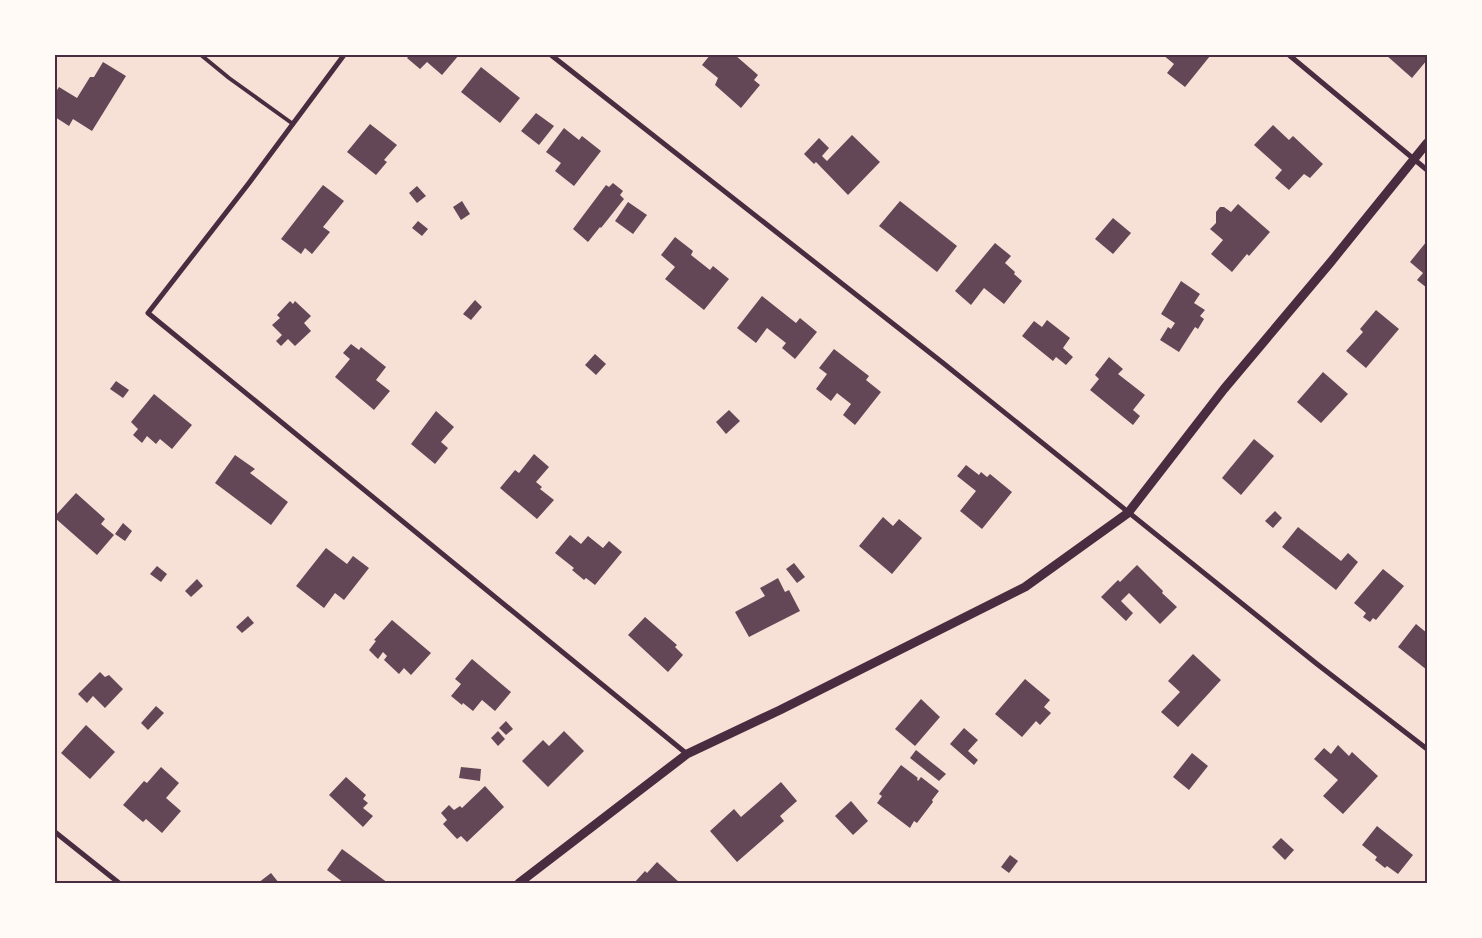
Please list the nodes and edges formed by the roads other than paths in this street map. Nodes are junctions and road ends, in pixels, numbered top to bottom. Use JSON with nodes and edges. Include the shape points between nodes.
{"nodes":[{"id":1,"x":201,"y":55,"type":"edge"},
{"id":2,"x":344,"y":55,"type":"edge"},
{"id":3,"x":550,"y":55,"type":"edge"},
{"id":4,"x":1289,"y":55,"type":"edge"},
{"id":5,"x":293,"y":124,"type":"junction"},
{"id":6,"x":1427,"y":143,"type":"edge"},
{"id":7,"x":1414,"y":159,"type":"junction"},
{"id":8,"x":1427,"y":170,"type":"edge"},
{"id":9,"x":1128,"y":513,"type":"junction"},
{"id":10,"x":1427,"y":749,"type":"edge"},
{"id":11,"x":687,"y":754,"type":"junction"},
{"id":12,"x":55,"y":832,"type":"edge"},
{"id":13,"x":119,"y":883,"type":"edge"},
{"id":14,"x":519,"y":883,"type":"edge"}],
"edges":[{"from":1,"to":5,"type":"lane"},
{"from":2,"to":5,"type":"street"},
{"from":3,"to":9,"type":"street","via":[[943,363]]},
{"from":4,"to":7,"type":"street"},
{"from":5,"to":11,"type":"street","via":[[148,314]]},
{"from":6,"to":7,"type":"street"},
{"from":7,"to":8,"type":"street"},
{"from":7,"to":9,"type":"street","via":[[1224,389]]},
{"from":9,"to":10,"type":"street"},
{"from":9,"to":11,"type":"street","via":[[1025,587]]},
{"from":11,"to":14,"type":"street"},
{"from":12,"to":13,"type":"street"}]}
